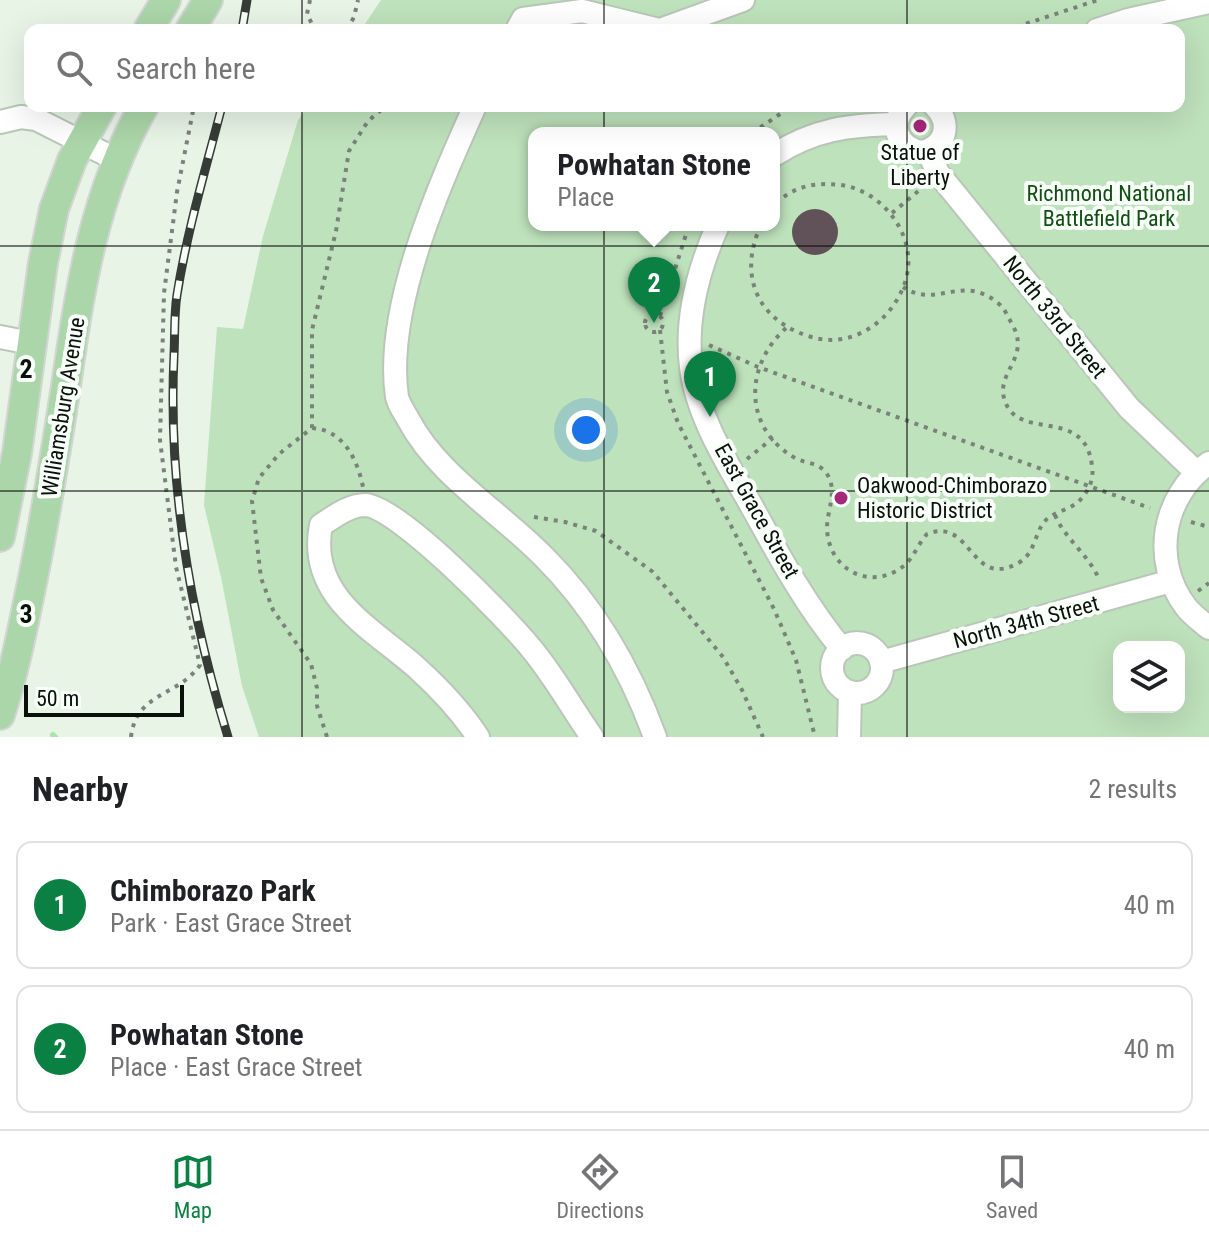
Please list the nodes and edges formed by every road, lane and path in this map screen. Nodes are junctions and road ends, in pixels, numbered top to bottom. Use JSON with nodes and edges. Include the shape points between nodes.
{"nodes":[{"id":1,"x":166,"y":0,"type":"edge"},
{"id":2,"x":208,"y":0,"type":"edge"},
{"id":3,"x":310,"y":0,"type":"edge"},
{"id":4,"x":358,"y":0,"type":"edge"},
{"id":5,"x":743,"y":0,"type":"edge"},
{"id":6,"x":1098,"y":0,"type":"edge"},
{"id":7,"x":1209,"y":2,"type":"edge"},
{"id":8,"x":152,"y":24,"type":"edge"},
{"id":9,"x":194,"y":24,"type":"edge"},
{"id":10,"x":312,"y":24,"type":"edge"},
{"id":11,"x":350,"y":24,"type":"edge"},
{"id":12,"x":520,"y":24,"type":"edge"},
{"id":13,"x":635,"y":24,"type":"edge"},
{"id":14,"x":677,"y":24,"type":"edge"},
{"id":15,"x":1025,"y":24,"type":"edge"},
{"id":16,"x":1116,"y":24,"type":"edge"},
{"id":17,"x":98,"y":112,"type":"edge"},
{"id":18,"x":141,"y":112,"type":"edge"},
{"id":19,"x":193,"y":112,"type":"edge"},
{"id":20,"x":377,"y":112,"type":"edge"},
{"id":21,"x":472,"y":112,"type":"edge"},
{"id":22,"x":783,"y":112,"type":"edge"},
{"id":23,"x":939,"y":112,"type":"edge"},
{"id":24,"x":901,"y":115,"type":"edge"},
{"id":25,"x":0,"y":122,"type":"edge"},
{"id":26,"x":761,"y":127,"type":"edge"},
{"id":27,"x":81,"y":142,"type":"junction"},
{"id":28,"x":928,"y":151,"type":"junction"},
{"id":29,"x":780,"y":152,"type":"edge"},
{"id":30,"x":117,"y":160,"type":"junction"},
{"id":31,"x":922,"y":189,"type":"dead end"},
{"id":32,"x":780,"y":200,"type":"edge"},
{"id":33,"x":891,"y":214,"type":"junction"},
{"id":34,"x":687,"y":231,"type":"edge"},
{"id":35,"x":716,"y":231,"type":"edge"},
{"id":36,"x":758,"y":231,"type":"edge"},
{"id":37,"x":903,"y":287,"type":"junction"},
{"id":38,"x":660,"y":316,"type":"junction"},
{"id":39,"x":786,"y":328,"type":"junction"},
{"id":40,"x":660,"y":330,"type":"junction"},
{"id":41,"x":0,"y":337,"type":"edge"},
{"id":42,"x":31,"y":343,"type":"junction"},
{"id":43,"x":705,"y":344,"type":"dead end"},
{"id":44,"x":758,"y":367,"type":"junction"},
{"id":45,"x":312,"y":428,"type":"junction"},
{"id":46,"x":773,"y":438,"type":"junction"},
{"id":47,"x":745,"y":461,"type":"dead end"},
{"id":48,"x":1203,"y":468,"type":"edge"},
{"id":49,"x":1090,"y":487,"type":"junction"},
{"id":50,"x":366,"y":505,"type":"junction"},
{"id":51,"x":1160,"y":512,"type":"dead end"},
{"id":52,"x":1055,"y":515,"type":"junction"},
{"id":53,"x":501,"y":519,"type":"junction"},
{"id":54,"x":1185,"y":520,"type":"dead end"},
{"id":55,"x":1209,"y":527,"type":"edge"},
{"id":56,"x":0,"y":537,"type":"edge"},
{"id":57,"x":1171,"y":581,"type":"junction"},
{"id":58,"x":1105,"y":591,"type":"junction"},
{"id":59,"x":1209,"y":628,"type":"edge"},
{"id":60,"x":842,"y":649,"type":"junction"},
{"id":61,"x":881,"y":662,"type":"junction"},
{"id":62,"x":850,"y":692,"type":"junction"},
{"id":63,"x":0,"y":715,"type":"edge"},
{"id":64,"x":131,"y":736,"type":"edge"},
{"id":65,"x":327,"y":737,"type":"edge"},
{"id":66,"x":478,"y":737,"type":"edge"},
{"id":67,"x":592,"y":737,"type":"edge"},
{"id":68,"x":655,"y":737,"type":"edge"},
{"id":69,"x":763,"y":737,"type":"edge"},
{"id":70,"x":815,"y":737,"type":"edge"},
{"id":71,"x":849,"y":737,"type":"edge"}],
"edges":[{"from":1,"to":8,"type":"main road"},
{"from":2,"to":9,"type":"main road"},
{"from":3,"to":10,"type":"path","via":[[307,14]]},
{"from":4,"to":11,"type":"path"},
{"from":5,"to":14,"type":"street"},
{"from":6,"to":15,"type":"path"},
{"from":7,"to":16,"type":"street"},
{"from":12,"to":13,"type":"street","via":[[523,19],[582,11]]},
{"from":17,"to":27,"type":"main road","name":"Williamsburg Avenue"},
{"from":18,"to":30,"type":"main road","name":"Williamsburg Avenue"},
{"from":19,"to":64,"type":"path","via":[[164,293],[160,440],[176,567],[200,665],[193,675],[141,707]]},
{"from":20,"to":45,"type":"path","via":[[349,151],[312,330]]},
{"from":21,"to":53,"type":"street","via":[[437,191],[408,286],[395,354],[398,401],[420,442]]},
{"from":22,"to":26,"type":"path"},
{"from":23,"to":28,"type":"street","via":[[945,134]]},
{"from":24,"to":28,"type":"street","via":[[898,137],[905,146]]},
{"from":24,"to":29,"type":"street","via":[[810,135]]},
{"from":25,"to":27,"type":"street","via":[[36,119]]},
{"from":27,"to":30,"type":"street"},
{"from":27,"to":42,"type":"main road","name":"Williamsburg Avenue","via":[[54,209]]},
{"from":28,"to":48,"type":"street","name":"North 33rd Street","via":[[938,173],[1129,408]]},
{"from":30,"to":63,"type":"main road","name":"Williamsburg Avenue","via":[[82,279],[48,509]]},
{"from":31,"to":33,"type":"path"},
{"from":32,"to":33,"type":"path","via":[[795,188],[822,183],[864,192]]},
{"from":33,"to":37,"type":"path","via":[[907,250]]},
{"from":34,"to":38,"type":"path"},
{"from":35,"to":60,"type":"street","name":"East Grace Street","via":[[692,304],[691,368],[700,404],[779,555]]},
{"from":36,"to":39,"type":"path","via":[[749,264],[753,283],[762,303]]},
{"from":37,"to":39,"type":"path","via":[[884,319],[862,334],[818,340]]},
{"from":37,"to":49,"type":"path","via":[[925,297],[975,289],[1002,306],[1017,332],[1018,346],[1003,385],[1007,406],[1018,418],[1076,432],[1091,457]]},
{"from":38,"to":40,"type":"path"},
{"from":38,"to":40,"type":"path","via":[[648,316],[645,324],[652,333]]},
{"from":39,"to":44,"type":"path"},
{"from":40,"to":70,"type":"path","via":[[667,392],[678,423],[774,609],[796,660]]},
{"from":41,"to":42,"type":"street"},
{"from":42,"to":56,"type":"main road","name":"Williamsburg Avenue"},
{"from":43,"to":44,"type":"path"},
{"from":44,"to":46,"type":"path","via":[[756,405]]},
{"from":44,"to":49,"type":"path"},
{"from":45,"to":50,"type":"path","via":[[328,429],[347,445]]},
{"from":45,"to":65,"type":"path","via":[[259,478],[252,501],[261,578],[273,610],[311,664]]},
{"from":46,"to":47,"type":"path"},
{"from":46,"to":52,"type":"path","via":[[797,459],[828,475],[830,545],[854,575],[884,575],[907,563],[934,531],[956,535],[975,559],[988,566],[1020,562],[1043,524]]},
{"from":48,"to":57,"type":"street","via":[[1180,492],[1169,515],[1164,548]]},
{"from":49,"to":51,"type":"path"},
{"from":49,"to":52,"type":"path","via":[[1080,501]]},
{"from":50,"to":66,"type":"street","via":[[350,507],[321,525],[320,564],[336,598],[426,677]]},
{"from":50,"to":67,"type":"street","via":[[385,512],[448,562],[530,647]]},
{"from":52,"to":58,"type":"path"},
{"from":53,"to":68,"type":"street","via":[[544,556],[597,621]]},
{"from":53,"to":69,"type":"path","via":[[532,517],[596,531],[653,572],[723,657]]},
{"from":54,"to":55,"type":"path"},
{"from":57,"to":58,"type":"street","name":"North 34th Street"},
{"from":57,"to":59,"type":"street","via":[[1187,608]]},
{"from":58,"to":61,"type":"street","name":"North 34th Street"},
{"from":60,"to":61,"type":"street","via":[[868,646]]},
{"from":60,"to":62,"type":"street","via":[[833,672]]},
{"from":61,"to":62,"type":"street","via":[[873,687]]},
{"from":62,"to":71,"type":"street"}]}
